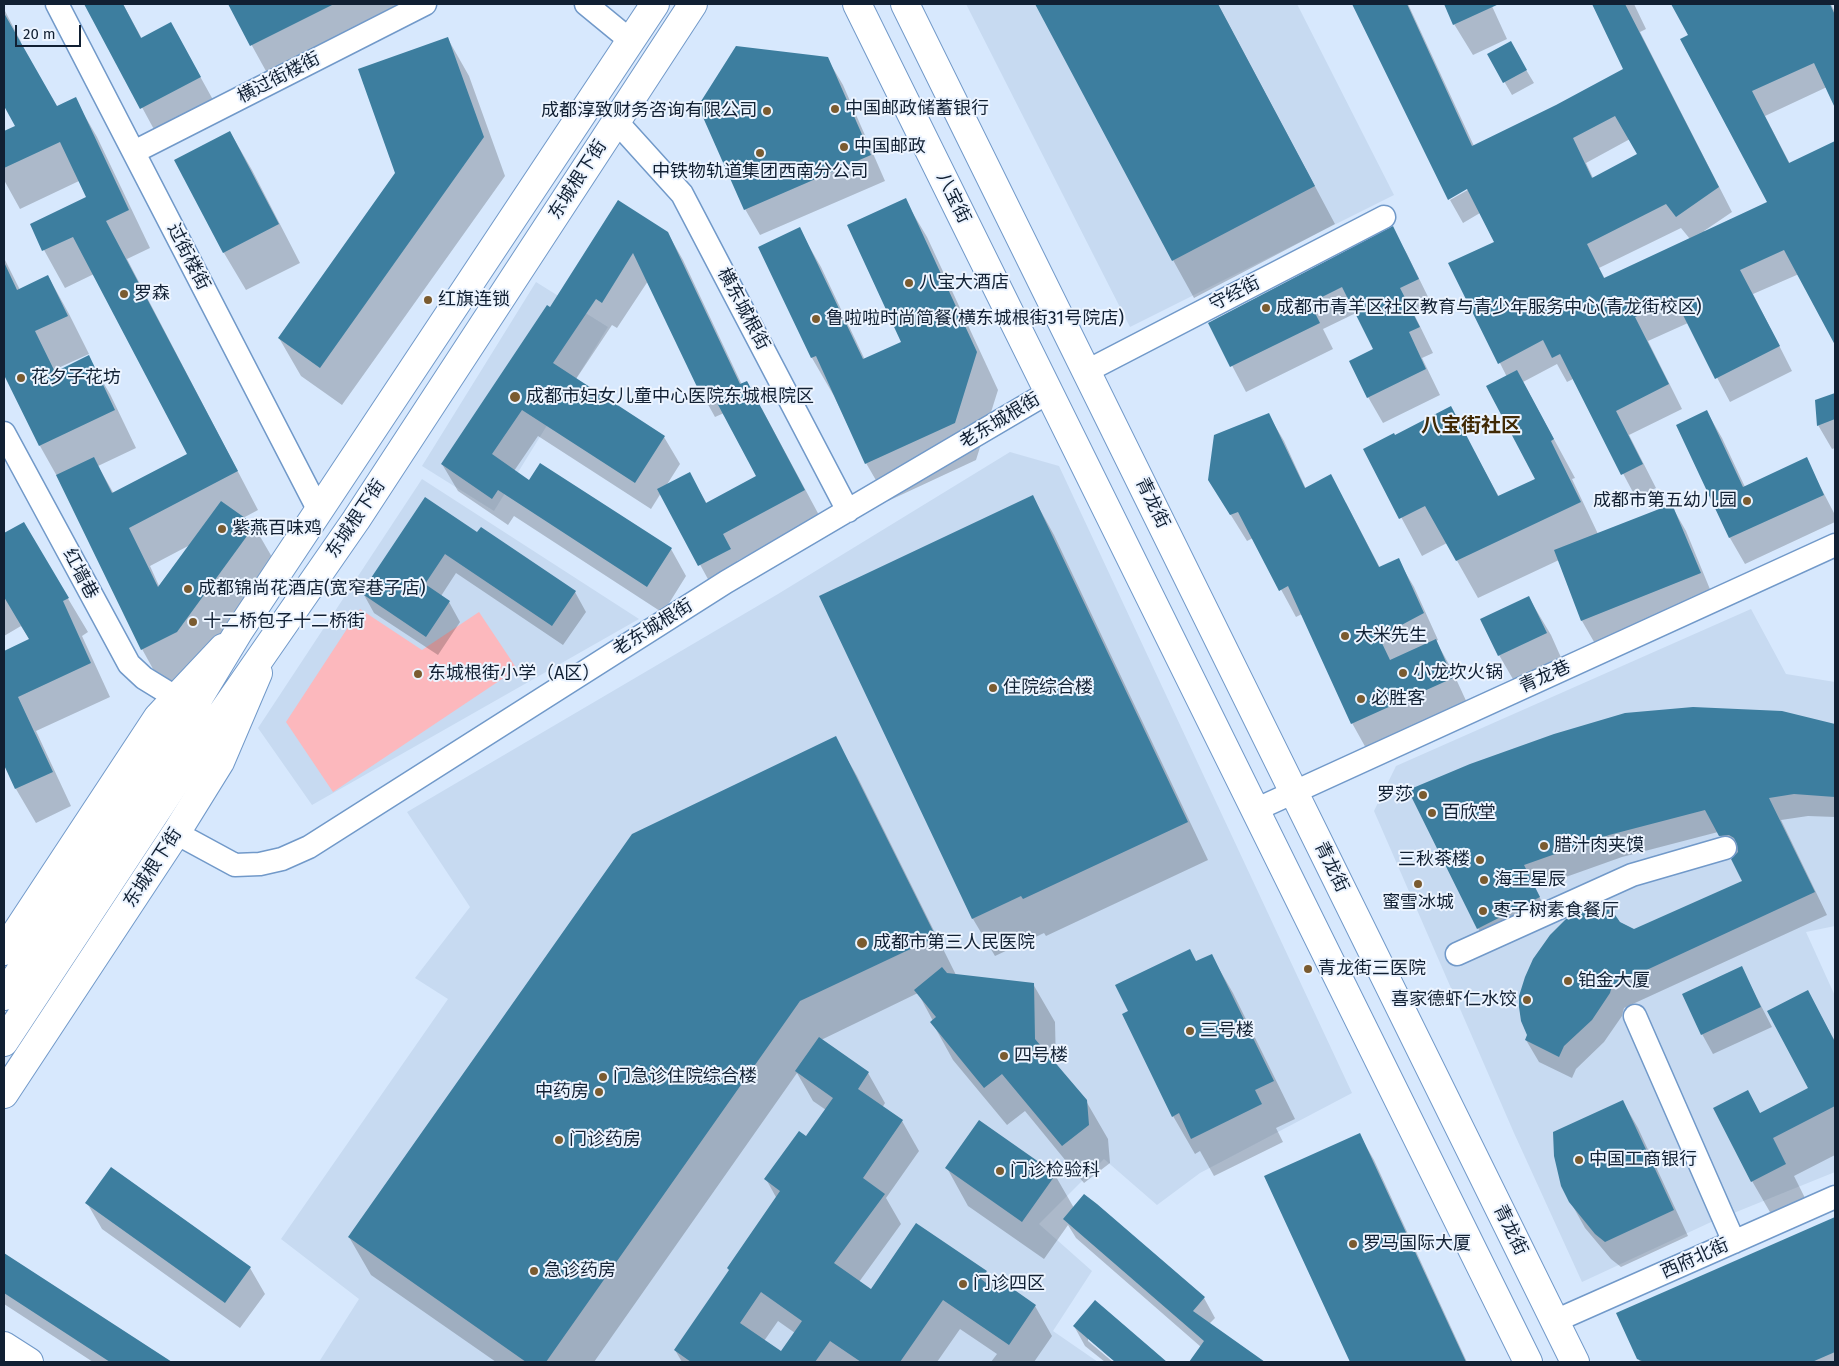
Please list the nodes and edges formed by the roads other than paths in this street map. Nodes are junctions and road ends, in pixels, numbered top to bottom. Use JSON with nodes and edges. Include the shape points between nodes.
{"nodes":[{"id":1,"x":57,"y":4,"type":"edge"},
{"id":2,"x":425,"y":4,"type":"edge"},
{"id":3,"x":586,"y":4,"type":"edge"},
{"id":4,"x":655,"y":4,"type":"edge"},
{"id":5,"x":693,"y":4,"type":"edge"},
{"id":6,"x":857,"y":4,"type":"edge"},
{"id":7,"x":905,"y":4,"type":"edge"},
{"id":8,"x":631,"y":41,"type":"junction"},
{"id":9,"x":616,"y":121,"type":"junction"},
{"id":10,"x":134,"y":152,"type":"junction"},
{"id":11,"x":1384,"y":217,"type":"dead end"},
{"id":12,"x":1087,"y":371,"type":"junction"},
{"id":13,"x":1049,"y":392,"type":"junction"},
{"id":14,"x":4,"y":433,"type":"edge"},
{"id":15,"x":319,"y":511,"type":"junction"},
{"id":16,"x":848,"y":511,"type":"junction"},
{"id":17,"x":1835,"y":545,"type":"edge"},
{"id":18,"x":239,"y":631,"type":"junction"},
{"id":19,"x":269,"y":647,"type":"junction"},
{"id":20,"x":175,"y":697,"type":"junction"},
{"id":21,"x":1294,"y":792,"type":"junction"},
{"id":22,"x":1255,"y":810,"type":"junction"},
{"id":23,"x":176,"y":833,"type":"junction"},
{"id":24,"x":1725,"y":848,"type":"dead end"},
{"id":25,"x":4,"y":951,"type":"edge"},
{"id":26,"x":1457,"y":954,"type":"dead end"},
{"id":27,"x":4,"y":996,"type":"edge"},
{"id":28,"x":1635,"y":1016,"type":"dead end"},
{"id":29,"x":4,"y":1042,"type":"edge"},
{"id":30,"x":4,"y":1094,"type":"edge"},
{"id":31,"x":1835,"y":1197,"type":"edge"},
{"id":32,"x":1734,"y":1242,"type":"junction"},
{"id":33,"x":1555,"y":1322,"type":"junction"},
{"id":34,"x":4,"y":1346,"type":"edge"},
{"id":35,"x":28,"y":1362,"type":"edge"},
{"id":36,"x":1528,"y":1362,"type":"edge"},
{"id":37,"x":1575,"y":1362,"type":"edge"}],
"edges":[{"from":1,"to":10,"type":"street","name":"过街楼街"},
{"from":2,"to":10,"type":"street","name":"横过街楼街"},
{"from":3,"to":8,"type":"street"},
{"from":4,"to":8,"type":"main road","name":"东城根下街"},
{"from":5,"to":9,"type":"main road","name":"东城根下街"},
{"from":6,"to":13,"type":"main road","name":"八宝街"},
{"from":7,"to":12,"type":"main road"},
{"from":8,"to":15,"type":"main road","name":"东城根下街"},
{"from":9,"to":16,"type":"street","name":"横东城根街","via":[[682,194]]},
{"from":9,"to":19,"type":"main road","name":"东城根下街","via":[[356,520]]},
{"from":10,"to":15,"type":"street","name":"过街楼街"},
{"from":11,"to":12,"type":"street","name":"守经街"},
{"from":12,"to":21,"type":"main road","name":"青龙街"},
{"from":13,"to":16,"type":"street","name":"老东城根街"},
{"from":13,"to":22,"type":"main road"},
{"from":14,"to":20,"type":"street","name":"红墙巷","via":[[129,664],[144,678]]},
{"from":15,"to":18,"type":"main road","name":"东城根下街"},
{"from":16,"to":23,"type":"street","name":"老东城根街","via":[[726,582],[309,847],[275,861],[235,865]]},
{"from":17,"to":21,"type":"street","name":"青龙巷"},
{"from":18,"to":20,"type":"main road","name":"东城根下街"},
{"from":18,"to":27,"type":"main road","via":[[181,727]]},
{"from":19,"to":23,"type":"main road","name":"东城根下街","via":[[220,762]]},
{"from":19,"to":29,"type":"main road","via":[[200,745]]},
{"from":20,"to":25,"type":"main road","name":"东城根下街","via":[[152,725]]},
{"from":21,"to":22,"type":"street","name":"青龙巷"},
{"from":21,"to":33,"type":"main road","name":"青龙街"},
{"from":22,"to":36,"type":"main road"},
{"from":23,"to":30,"type":"main road","name":"东城根下街"},
{"from":24,"to":26,"type":"street","via":[[1632,875]]},
{"from":28,"to":32,"type":"street"},
{"from":31,"to":32,"type":"street","name":"西府北街"},
{"from":32,"to":33,"type":"street","name":"西府北街"},
{"from":33,"to":37,"type":"main road","name":"青龙街"},
{"from":34,"to":35,"type":"main road"}]}
